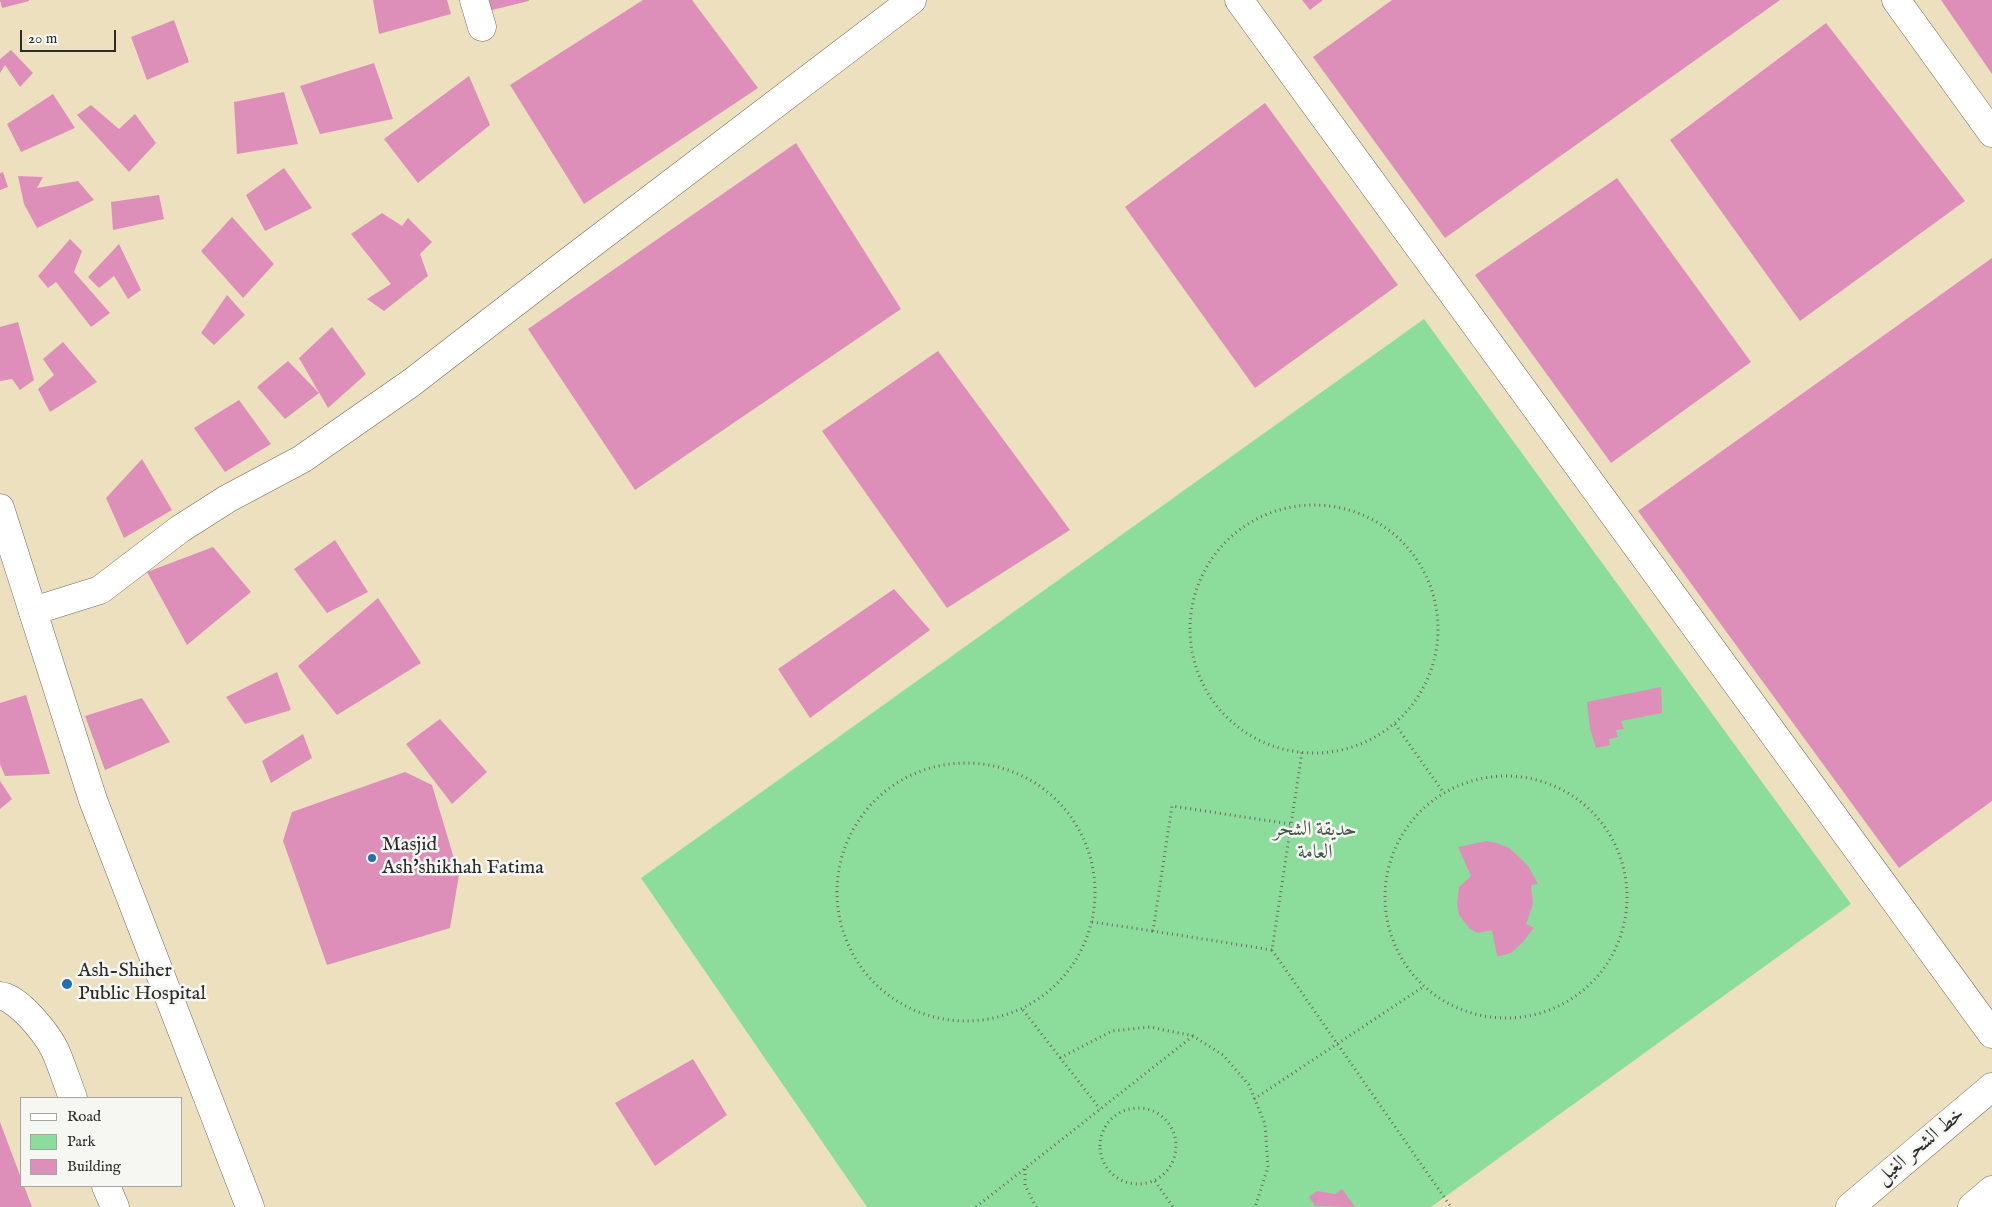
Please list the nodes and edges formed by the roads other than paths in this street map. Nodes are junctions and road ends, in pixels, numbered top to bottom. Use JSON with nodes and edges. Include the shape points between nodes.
{"nodes":[{"id":1,"x":474,"y":0,"type":"edge"},
{"id":2,"x":912,"y":0,"type":"edge"},
{"id":3,"x":1239,"y":0,"type":"edge"},
{"id":4,"x":1896,"y":0,"type":"edge"},
{"id":5,"x":482,"y":28,"type":"dead end"},
{"id":6,"x":1992,"y":133,"type":"edge"},
{"id":7,"x":0,"y":508,"type":"edge"},
{"id":8,"x":33,"y":611,"type":"junction"},
{"id":9,"x":0,"y":996,"type":"edge"},
{"id":10,"x":1992,"y":1034,"type":"edge"},
{"id":11,"x":1992,"y":1087,"type":"edge"},
{"id":12,"x":73,"y":1097,"type":"edge"},
{"id":13,"x":106,"y":1187,"type":"edge"},
{"id":14,"x":1992,"y":1190,"type":"edge"},
{"id":15,"x":114,"y":1207,"type":"edge"},
{"id":16,"x":250,"y":1207,"type":"edge"},
{"id":17,"x":1850,"y":1207,"type":"edge"},
{"id":18,"x":1972,"y":1207,"type":"edge"}],
"edges":[{"from":1,"to":5,"type":"street"},
{"from":2,"to":8,"type":"street","via":[[403,389],[302,459],[227,499],[180,529],[100,590]]},
{"from":3,"to":10,"type":"street"},
{"from":4,"to":6,"type":"street"},
{"from":7,"to":8,"type":"street"},
{"from":8,"to":16,"type":"street","via":[[94,800]]},
{"from":9,"to":12,"type":"street","via":[[6,996],[29,1015],[54,1049]]},
{"from":11,"to":17,"type":"street","name":"خط الشحر الغيل"},
{"from":13,"to":15,"type":"street"},
{"from":14,"to":18,"type":"street"}]}
